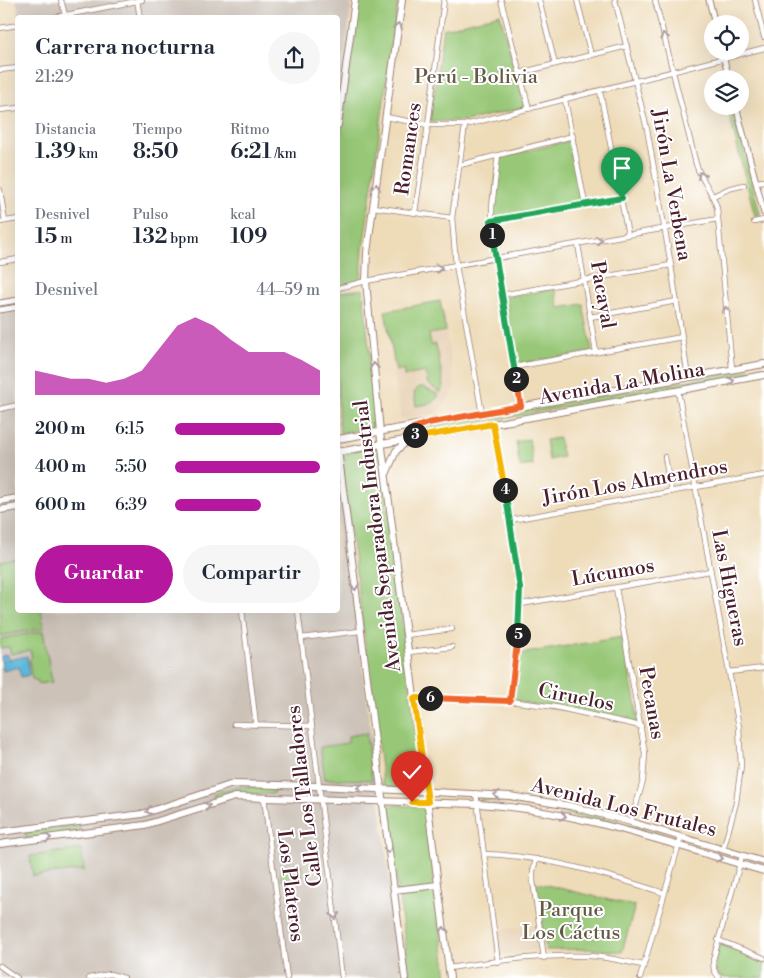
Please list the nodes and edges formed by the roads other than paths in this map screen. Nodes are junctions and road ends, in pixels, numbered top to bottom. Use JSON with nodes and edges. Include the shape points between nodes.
{"nodes":[{"id":1,"x":61,"y":0,"type":"edge"},
{"id":2,"x":139,"y":0,"type":"edge"},
{"id":3,"x":355,"y":0,"type":"edge"},
{"id":4,"x":402,"y":0,"type":"edge"},
{"id":5,"x":444,"y":0,"type":"edge"},
{"id":6,"x":501,"y":0,"type":"edge"},
{"id":7,"x":539,"y":0,"type":"edge"},
{"id":8,"x":577,"y":0,"type":"edge"},
{"id":9,"x":615,"y":0,"type":"edge"},
{"id":10,"x":655,"y":0,"type":"edge"},
{"id":11,"x":710,"y":0,"type":"edge"},
{"id":12,"x":755,"y":0,"type":"edge"},
{"id":13,"x":65,"y":14,"type":"junction"},
{"id":14,"x":62,"y":15,"type":"edge"},
{"id":15,"x":140,"y":15,"type":"edge"},
{"id":16,"x":713,"y":15,"type":"edge"},
{"id":17,"x":15,"y":26,"type":"edge"},
{"id":18,"x":0,"y":28,"type":"edge"},
{"id":19,"x":764,"y":37,"type":"edge"},
{"id":20,"x":627,"y":46,"type":"junction"},
{"id":21,"x":764,"y":48,"type":"edge"},
{"id":22,"x":749,"y":52,"type":"edge"},
{"id":23,"x":590,"y":55,"type":"junction"},
{"id":24,"x":720,"y":60,"type":"edge"},
{"id":25,"x":555,"y":64,"type":"junction"},
{"id":26,"x":15,"y":68,"type":"edge"},
{"id":27,"x":0,"y":70,"type":"edge"},
{"id":28,"x":520,"y":72,"type":"junction"},
{"id":29,"x":673,"y":72,"type":"junction"},
{"id":30,"x":341,"y":74,"type":"edge"},
{"id":31,"x":636,"y":82,"type":"junction"},
{"id":32,"x":340,"y":91,"type":"edge"},
{"id":33,"x":600,"y":91,"type":"junction"},
{"id":34,"x":565,"y":100,"type":"junction"},
{"id":35,"x":15,"y":108,"type":"edge"},
{"id":36,"x":529,"y":109,"type":"junction"},
{"id":37,"x":0,"y":110,"type":"edge"},
{"id":38,"x":738,"y":115,"type":"edge"},
{"id":39,"x":386,"y":117,"type":"junction"},
{"id":40,"x":428,"y":125,"type":"junction"},
{"id":41,"x":465,"y":125,"type":"junction"},
{"id":42,"x":573,"y":136,"type":"junction"},
{"id":43,"x":498,"y":155,"type":"junction"},
{"id":44,"x":460,"y":165,"type":"junction"},
{"id":45,"x":764,"y":181,"type":"edge"},
{"id":46,"x":756,"y":182,"type":"junction"},
{"id":47,"x":744,"y":185,"type":"dead end"},
{"id":48,"x":0,"y":190,"type":"edge"},
{"id":49,"x":713,"y":196,"type":"junction"},
{"id":50,"x":622,"y":198,"type":"junction"},
{"id":51,"x":585,"y":204,"type":"junction"},
{"id":52,"x":373,"y":207,"type":"junction"},
{"id":53,"x":415,"y":212,"type":"junction"},
{"id":54,"x":764,"y":213,"type":"edge"},
{"id":55,"x":452,"y":218,"type":"junction"},
{"id":56,"x":15,"y":219,"type":"edge"},
{"id":57,"x":718,"y":219,"type":"junction"},
{"id":58,"x":764,"y":220,"type":"edge"},
{"id":59,"x":2,"y":221,"type":"edge"},
{"id":60,"x":491,"y":221,"type":"junction"},
{"id":61,"x":754,"y":222,"type":"dead end"},
{"id":62,"x":665,"y":228,"type":"junction"},
{"id":63,"x":628,"y":235,"type":"junction"},
{"id":64,"x":578,"y":244,"type":"junction"},
{"id":65,"x":495,"y":258,"type":"junction"},
{"id":66,"x":15,"y":260,"type":"edge"},
{"id":67,"x":0,"y":262,"type":"edge"},
{"id":68,"x":456,"y":265,"type":"junction"},
{"id":69,"x":671,"y":265,"type":"junction"},
{"id":70,"x":584,"y":280,"type":"junction"},
{"id":71,"x":366,"y":281,"type":"junction"},
{"id":72,"x":340,"y":288,"type":"edge"},
{"id":73,"x":501,"y":295,"type":"junction"},
{"id":74,"x":15,"y":300,"type":"edge"},
{"id":75,"x":677,"y":301,"type":"junction"},
{"id":76,"x":0,"y":303,"type":"edge"},
{"id":77,"x":15,"y":308,"type":"edge"},
{"id":78,"x":0,"y":310,"type":"edge"},
{"id":79,"x":590,"y":316,"type":"junction"},
{"id":80,"x":682,"y":337,"type":"junction"},
{"id":81,"x":596,"y":352,"type":"junction"},
{"id":82,"x":764,"y":364,"type":"edge"},
{"id":83,"x":752,"y":366,"type":"junction"},
{"id":84,"x":514,"y":367,"type":"junction"},
{"id":85,"x":732,"y":369,"type":"junction"},
{"id":86,"x":764,"y":374,"type":"edge"},
{"id":87,"x":754,"y":376,"type":"junction"},
{"id":88,"x":688,"y":377,"type":"junction"},
{"id":89,"x":678,"y":390,"type":"junction"},
{"id":90,"x":15,"y":406,"type":"edge"},
{"id":91,"x":521,"y":406,"type":"junction"},
{"id":92,"x":0,"y":408,"type":"edge"},
{"id":93,"x":482,"y":414,"type":"junction"},
{"id":94,"x":428,"y":423,"type":"junction"},
{"id":95,"x":493,"y":424,"type":"junction"},
{"id":96,"x":380,"y":432,"type":"junction"},
{"id":97,"x":419,"y":437,"type":"junction"},
{"id":98,"x":340,"y":439,"type":"edge"},
{"id":99,"x":409,"y":439,"type":"junction"},
{"id":100,"x":382,"y":444,"type":"junction"},
{"id":101,"x":340,"y":451,"type":"edge"},
{"id":102,"x":665,"y":457,"type":"dead end"},
{"id":103,"x":340,"y":466,"type":"edge"},
{"id":104,"x":386,"y":475,"type":"junction"},
{"id":105,"x":764,"y":475,"type":"edge"},
{"id":106,"x":695,"y":487,"type":"junction"},
{"id":107,"x":340,"y":489,"type":"edge"},
{"id":108,"x":671,"y":492,"type":"junction"},
{"id":109,"x":15,"y":498,"type":"edge"},
{"id":110,"x":0,"y":501,"type":"edge"},
{"id":111,"x":345,"y":503,"type":"junction"},
{"id":112,"x":15,"y":508,"type":"edge"},
{"id":113,"x":0,"y":510,"type":"edge"},
{"id":114,"x":511,"y":520,"type":"junction"},
{"id":115,"x":710,"y":571,"type":"junction"},
{"id":116,"x":616,"y":588,"type":"junction"},
{"id":117,"x":521,"y":604,"type":"junction"},
{"id":118,"x":242,"y":613,"type":"edge"},
{"id":119,"x":298,"y":613,"type":"edge"},
{"id":120,"x":452,"y":629,"type":"dead end"},
{"id":121,"x":360,"y":631,"type":"junction"},
{"id":122,"x":406,"y":635,"type":"junction"},
{"id":123,"x":301,"y":638,"type":"junction"},
{"id":124,"x":452,"y":647,"type":"dead end"},
{"id":125,"x":408,"y":652,"type":"junction"},
{"id":126,"x":764,"y":668,"type":"edge"},
{"id":127,"x":730,"y":672,"type":"junction"},
{"id":128,"x":414,"y":698,"type":"junction"},
{"id":129,"x":510,"y":701,"type":"junction"},
{"id":130,"x":234,"y":724,"type":"dead end"},
{"id":131,"x":256,"y":724,"type":"junction"},
{"id":132,"x":312,"y":726,"type":"junction"},
{"id":133,"x":641,"y":726,"type":"junction"},
{"id":134,"x":319,"y":786,"type":"junction"},
{"id":135,"x":380,"y":789,"type":"junction"},
{"id":136,"x":426,"y":792,"type":"junction"},
{"id":137,"x":476,"y":793,"type":"junction"},
{"id":138,"x":264,"y":797,"type":"junction"},
{"id":139,"x":321,"y":798,"type":"junction"},
{"id":140,"x":382,"y":802,"type":"junction"},
{"id":141,"x":428,"y":802,"type":"junction"},
{"id":142,"x":478,"y":804,"type":"junction"},
{"id":143,"x":632,"y":822,"type":"junction"},
{"id":144,"x":0,"y":832,"type":"edge"},
{"id":145,"x":681,"y":837,"type":"junction"},
{"id":146,"x":0,"y":844,"type":"edge"},
{"id":147,"x":678,"y":846,"type":"junction"},
{"id":148,"x":723,"y":850,"type":"junction"},
{"id":149,"x":484,"y":854,"type":"junction"},
{"id":150,"x":742,"y":856,"type":"junction"},
{"id":151,"x":536,"y":859,"type":"junction"},
{"id":152,"x":764,"y":862,"type":"edge"},
{"id":153,"x":740,"y":864,"type":"junction"},
{"id":154,"x":764,"y":871,"type":"edge"},
{"id":155,"x":438,"y":885,"type":"junction"},
{"id":156,"x":394,"y":890,"type":"junction"},
{"id":157,"x":664,"y":893,"type":"junction"},
{"id":158,"x":718,"y":940,"type":"junction"},
{"id":159,"x":544,"y":958,"type":"junction"},
{"id":160,"x":764,"y":958,"type":"edge"},
{"id":161,"x":498,"y":962,"type":"junction"},
{"id":162,"x":643,"y":965,"type":"junction"},
{"id":163,"x":0,"y":966,"type":"edge"},
{"id":164,"x":449,"y":968,"type":"junction"},
{"id":165,"x":17,"y":978,"type":"edge"},
{"id":166,"x":89,"y":978,"type":"edge"},
{"id":167,"x":124,"y":978,"type":"edge"},
{"id":168,"x":287,"y":978,"type":"edge"},
{"id":169,"x":342,"y":978,"type":"edge"},
{"id":170,"x":405,"y":978,"type":"edge"},
{"id":171,"x":450,"y":978,"type":"edge"},
{"id":172,"x":640,"y":978,"type":"edge"},
{"id":173,"x":719,"y":978,"type":"edge"}],
"edges":[{"from":1,"to":13,"type":"street"},
{"from":2,"to":13,"type":"street"},
{"from":2,"to":15,"type":"street"},
{"from":3,"to":30,"type":"main road"},
{"from":39,"to":4,"type":"main road","name":"Avenida Separadora Industrial","one_way":true},
{"from":5,"to":40,"type":"street","name":"Romances"},
{"from":6,"to":28,"type":"street"},
{"from":7,"to":25,"type":"street"},
{"from":8,"to":23,"type":"street"},
{"from":9,"to":20,"type":"street","name":"Jirón La Verbena"},
{"from":29,"to":10,"type":"street","one_way":true},
{"from":11,"to":16,"type":"street"},
{"from":12,"to":19,"type":"street"},
{"from":13,"to":14,"type":"street"},
{"from":17,"to":18,"type":"street"},
{"from":20,"to":23,"type":"street"},
{"from":20,"to":31,"type":"street","name":"Jirón La Verbena"},
{"from":21,"to":22,"type":"street"},
{"from":23,"to":25,"type":"street"},
{"from":24,"to":29,"type":"street"},
{"from":25,"to":28,"type":"street"},
{"from":26,"to":27,"type":"street"},
{"from":28,"to":36,"type":"street"},
{"from":29,"to":31,"type":"street"},
{"from":49,"to":29,"type":"street","one_way":true,"via":[[698,171]]},
{"from":30,"to":32,"type":"main road"},
{"from":31,"to":33,"type":"street"},
{"from":31,"to":62,"type":"street","name":"Jirón La Verbena"},
{"from":33,"to":34,"type":"street"},
{"from":33,"to":50,"type":"street"},
{"from":34,"to":36,"type":"street"},
{"from":34,"to":42,"type":"street"},
{"from":35,"to":37,"type":"street"},
{"from":36,"to":41,"type":"street"},
{"from":38,"to":46,"type":"street"},
{"from":39,"to":40,"type":"street"},
{"from":52,"to":39,"type":"main road","name":"Avenida Separadora Industrial","one_way":true},
{"from":40,"to":41,"type":"street"},
{"from":40,"to":53,"type":"street","name":"Romances"},
{"from":41,"to":44,"type":"street"},
{"from":42,"to":43,"type":"street"},
{"from":42,"to":51,"type":"street"},
{"from":43,"to":44,"type":"street"},
{"from":43,"to":60,"type":"street"},
{"from":44,"to":55,"type":"street"},
{"from":45,"to":46,"type":"street"},
{"from":46,"to":54,"type":"street"},
{"from":47,"to":49,"type":"street"},
{"from":48,"to":59,"type":"street"},
{"from":49,"to":57,"type":"street"},
{"from":50,"to":51,"type":"street"},
{"from":50,"to":63,"type":"street"},
{"from":51,"to":60,"type":"street"},
{"from":52,"to":53,"type":"street"},
{"from":52,"to":71,"type":"main road","name":"Avenida Separadora Industrial"},
{"from":53,"to":55,"type":"street"},
{"from":55,"to":68,"type":"street"},
{"from":56,"to":59,"type":"street"},
{"from":57,"to":62,"type":"street"},
{"from":85,"to":57,"type":"street","one_way":true},
{"from":58,"to":61,"type":"street"},
{"from":60,"to":65,"type":"street"},
{"from":62,"to":63,"type":"street"},
{"from":62,"to":69,"type":"street","name":"Jirón La Verbena"},
{"from":64,"to":63,"type":"street","one_way":true},
{"from":64,"to":65,"type":"street"},
{"from":64,"to":70,"type":"street","name":"Pacayal"},
{"from":65,"to":68,"type":"street"},
{"from":65,"to":73,"type":"street"},
{"from":66,"to":67,"type":"street"},
{"from":71,"to":68,"type":"street","one_way":true},
{"from":68,"to":93,"type":"street"},
{"from":69,"to":70,"type":"street"},
{"from":69,"to":75,"type":"street","name":"Jirón La Verbena"},
{"from":70,"to":73,"type":"street"},
{"from":70,"to":79,"type":"street","name":"Pacayal"},
{"from":71,"to":72,"type":"street"},
{"from":96,"to":71,"type":"main road","name":"Avenida Separadora Industrial","one_way":true},
{"from":73,"to":84,"type":"street"},
{"from":74,"to":76,"type":"street"},
{"from":75,"to":79,"type":"street"},
{"from":75,"to":80,"type":"street","name":"Jirón La Verbena"},
{"from":77,"to":78,"type":"street"},
{"from":79,"to":81,"type":"street","name":"Pacayal"},
{"from":80,"to":81,"type":"street"},
{"from":80,"to":88,"type":"street","name":"Jirón La Verbena"},
{"from":81,"to":84,"type":"street"},
{"from":82,"to":83,"type":"main road","name":"Avenida La Molina"},
{"from":83,"to":85,"type":"main road","name":"Avenida La Molina"},
{"from":83,"to":87,"type":"main road","via":[[757,372]]},
{"from":84,"to":91,"type":"street"},
{"from":85,"to":88,"type":"main road","name":"Avenida La Molina"},
{"from":86,"to":87,"type":"main road","name":"Avenida La Molina"},
{"from":89,"to":87,"type":"main road","name":"Avenida La Molina","one_way":true},
{"from":88,"to":91,"type":"main road","name":"Avenida La Molina"},
{"from":89,"to":95,"type":"main road","name":"Avenida La Molina"},
{"from":89,"to":106,"type":"street","name":"Las Higueras"},
{"from":90,"to":92,"type":"street"},
{"from":91,"to":93,"type":"main road","name":"Avenida La Molina"},
{"from":93,"to":94,"type":"main road","name":"Avenida La Molina"},
{"from":94,"to":96,"type":"main road","name":"Avenida La Molina"},
{"from":94,"to":97,"type":"main road","via":[[412,429],[413,434]]},
{"from":95,"to":97,"type":"main road","name":"Avenida La Molina"},
{"from":95,"to":114,"type":"street"},
{"from":96,"to":98,"type":"main road","name":"Avenida La Molina"},
{"from":96,"to":100,"type":"main road","name":"Avenida Separadora Industrial"},
{"from":97,"to":99,"type":"main road","name":"Avenida La Molina"},
{"from":99,"to":100,"type":"main road","name":"Avenida La Molina"},
{"from":99,"to":104,"type":"main road","via":[[396,451]]},
{"from":100,"to":101,"type":"main road","name":"Avenida La Molina"},
{"from":100,"to":104,"type":"main road","name":"Avenida Separadora Industrial"},
{"from":102,"to":108,"type":"street"},
{"from":103,"to":111,"type":"main road","name":"Avenida Separadora Industrial"},
{"from":104,"to":122,"type":"main road","name":"Avenida Separadora Industrial"},
{"from":105,"to":106,"type":"street","name":"Jirón Los Almendros"},
{"from":106,"to":108,"type":"street","name":"Jirón Los Almendros"},
{"from":106,"to":115,"type":"street","name":"Las Higueras"},
{"from":107,"to":111,"type":"main road"},
{"from":108,"to":114,"type":"street","name":"Jirón Los Almendros"},
{"from":109,"to":110,"type":"main road"},
{"from":111,"to":121,"type":"main road","name":"Avenida Separadora Industrial","one_way":true},
{"from":112,"to":113,"type":"main road"},
{"from":114,"to":117,"type":"street"},
{"from":115,"to":116,"type":"street","name":"Lúcumos"},
{"from":115,"to":127,"type":"street","name":"Las Higueras"},
{"from":116,"to":117,"type":"street","name":"Lúcumos"},
{"from":116,"to":133,"type":"street","name":"Pecanas"},
{"from":117,"to":129,"type":"street"},
{"from":118,"to":131,"type":"street"},
{"from":119,"to":123,"type":"street","name":"Calle Los Talladores"},
{"from":120,"to":122,"type":"street"},
{"from":121,"to":123,"type":"street"},
{"from":121,"to":135,"type":"main road","name":"Avenida Separadora Industrial"},
{"from":122,"to":125,"type":"main road","name":"Avenida Separadora Industrial"},
{"from":123,"to":132,"type":"street","name":"Calle Los Talladores"},
{"from":124,"to":125,"type":"street"},
{"from":125,"to":128,"type":"main road","name":"Avenida Separadora Industrial"},
{"from":126,"to":127,"type":"street"},
{"from":127,"to":148,"type":"street","name":"Las Higueras","via":[[740,766],[736,803]]},
{"from":128,"to":129,"type":"street","name":"Ciruelos"},
{"from":128,"to":136,"type":"main road","name":"Avenida Separadora Industrial"},
{"from":129,"to":133,"type":"street","name":"Ciruelos","via":[[555,707]]},
{"from":130,"to":131,"type":"street"},
{"from":131,"to":132,"type":"street"},
{"from":132,"to":134,"type":"street","name":"Calle Los Talladores"},
{"from":133,"to":143,"type":"street","name":"Pecanas","via":[[645,753],[643,781]]},
{"from":135,"to":134,"type":"main road","name":"Avenida Los Frutales","one_way":true},
{"from":134,"to":139,"type":"street","name":"Calle Los Talladores"},
{"from":134,"to":144,"type":"main road","name":"Avenida Los Frutales","one_way":true,"via":[[233,784],[142,814]]},
{"from":135,"to":136,"type":"main road","name":"Avenida Los Frutales"},
{"from":135,"to":140,"type":"main road","name":"Avenida Separadora Industrial"},
{"from":136,"to":137,"type":"main road","name":"Avenida Los Frutales"},
{"from":136,"to":141,"type":"main road","name":"Avenida Separadora Industrial"},
{"from":137,"to":142,"type":"street"},
{"from":143,"to":137,"type":"main road","name":"Avenida Los Frutales","one_way":true,"via":[[570,806]]},
{"from":138,"to":139,"type":"main road","name":"Avenida Los Frutales"},
{"from":146,"to":138,"type":"main road","name":"Avenida Los Frutales","one_way":true,"via":[[146,825],[235,797]]},
{"from":138,"to":168,"type":"street","name":"Los Plateros"},
{"from":139,"to":140,"type":"main road","name":"Avenida Los Frutales"},
{"from":139,"to":169,"type":"street","name":"Calle Los Talladores","one_way":true},
{"from":140,"to":141,"type":"main road","name":"Avenida Los Frutales"},
{"from":140,"to":156,"type":"main road","name":"Avenida Separadora Industrial","one_way":true},
{"from":141,"to":142,"type":"main road","name":"Avenida Los Frutales"},
{"from":141,"to":155,"type":"main road","name":"Avenida Separadora Industrial"},
{"from":142,"to":147,"type":"main road","name":"Avenida Los Frutales","one_way":true,"via":[[568,816]]},
{"from":142,"to":149,"type":"street"},
{"from":143,"to":145,"type":"main road","name":"Avenida Los Frutales"},
{"from":145,"to":147,"type":"street"},
{"from":145,"to":148,"type":"main road","name":"Avenida Los Frutales"},
{"from":147,"to":153,"type":"main road","name":"Avenida Los Frutales","one_way":true},
{"from":147,"to":157,"type":"street"},
{"from":148,"to":150,"type":"main road","name":"Avenida Los Frutales"},
{"from":149,"to":151,"type":"street"},
{"from":149,"to":161,"type":"street"},
{"from":150,"to":152,"type":"main road","name":"Avenida Los Frutales"},
{"from":150,"to":153,"type":"street"},
{"from":151,"to":157,"type":"street","via":[[586,868]]},
{"from":151,"to":159,"type":"street","via":[[533,881]]},
{"from":153,"to":154,"type":"main road","name":"Avenida Los Frutales"},
{"from":153,"to":158,"type":"street"},
{"from":155,"to":156,"type":"main road"},
{"from":164,"to":155,"type":"main road","name":"Avenida Separadora Industrial","one_way":true},
{"from":156,"to":170,"type":"main road","name":"Avenida Separadora Industrial"},
{"from":157,"to":162,"type":"street"},
{"from":158,"to":160,"type":"street"},
{"from":158,"to":173,"type":"street","via":[[713,966]]},
{"from":159,"to":161,"type":"street"},
{"from":159,"to":162,"type":"street","via":[[591,956]]},
{"from":161,"to":164,"type":"street"},
{"from":162,"to":172,"type":"street"},
{"from":163,"to":165,"type":"street"},
{"from":164,"to":171,"type":"main road","name":"Avenida Separadora Industrial"},
{"from":166,"to":167,"type":"street","via":[[110,974]]}]}
